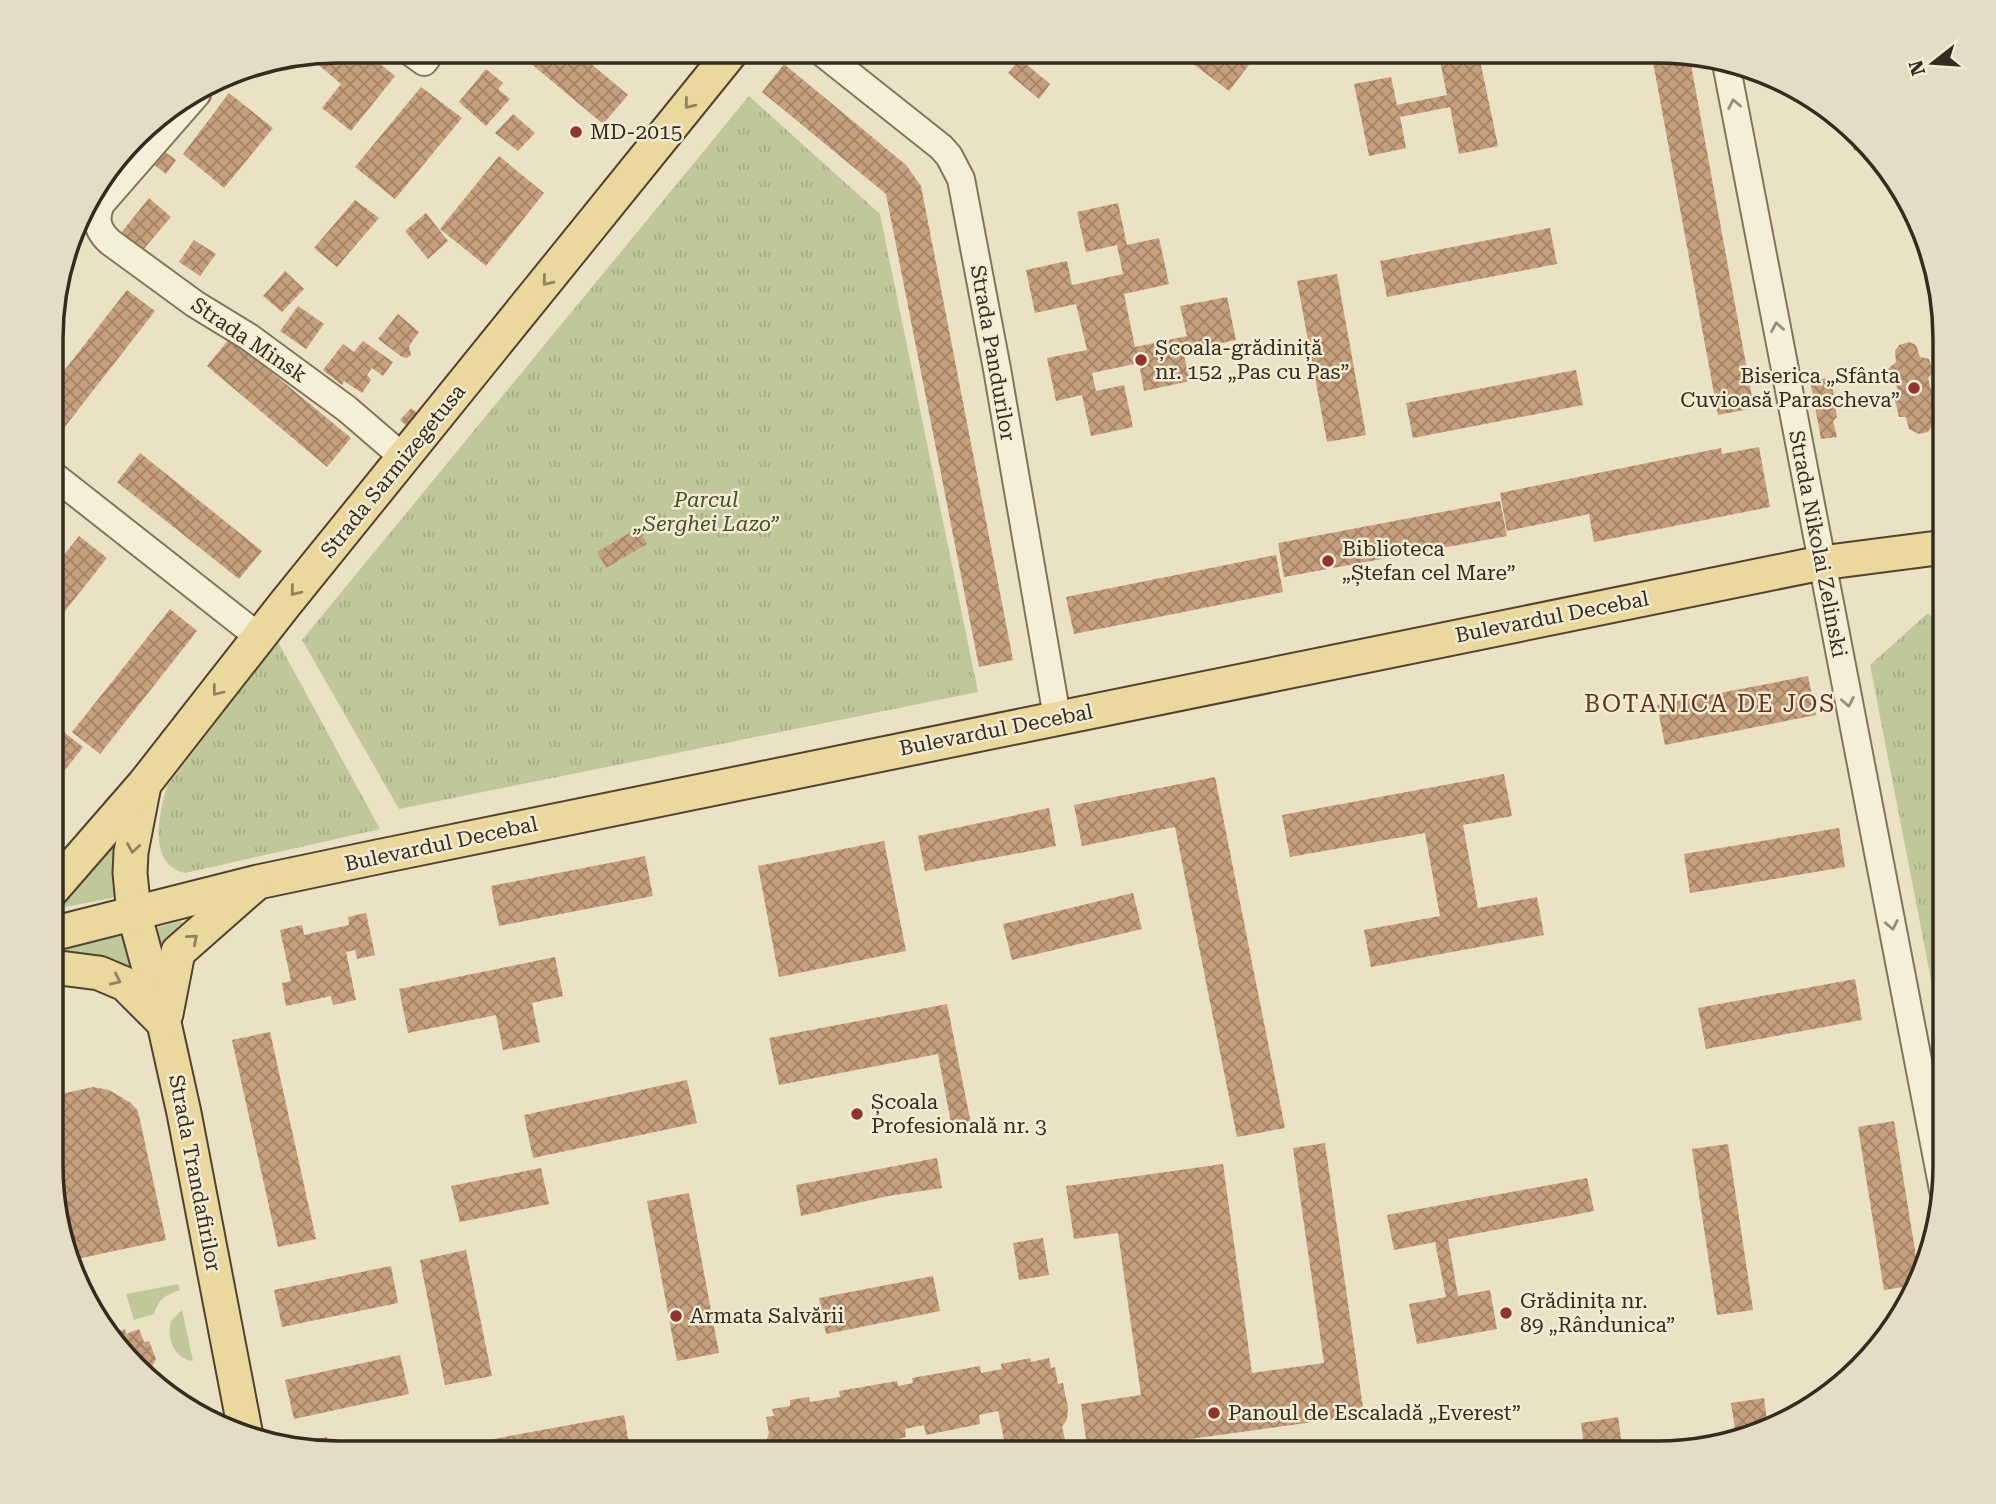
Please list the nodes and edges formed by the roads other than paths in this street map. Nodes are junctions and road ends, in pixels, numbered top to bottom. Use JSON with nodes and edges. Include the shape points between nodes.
{"nodes":[{"id":1,"x":722,"y":63,"type":"edge"},
{"id":2,"x":835,"y":63,"type":"edge"},
{"id":3,"x":1728,"y":72,"type":"edge"},
{"id":4,"x":183,"y":110,"type":"edge"},
{"id":5,"x":404,"y":457,"type":"junction"},
{"id":6,"x":63,"y":483,"type":"edge"},
{"id":7,"x":1933,"y":549,"type":"edge"},
{"id":8,"x":1821,"y":563,"type":"junction"},
{"id":9,"x":259,"y":637,"type":"junction"},
{"id":10,"x":1057,"y":717,"type":"junction"},
{"id":11,"x":145,"y":783,"type":"junction"},
{"id":12,"x":63,"y":877,"type":"edge"},
{"id":13,"x":258,"y":882,"type":"junction"},
{"id":14,"x":134,"y":913,"type":"junction"},
{"id":15,"x":63,"y":931,"type":"edge"},
{"id":16,"x":63,"y":968,"type":"edge"},
{"id":17,"x":164,"y":1023,"type":"junction"},
{"id":18,"x":1933,"y":1139,"type":"edge"},
{"id":19,"x":244,"y":1424,"type":"edge"}],
"edges":[{"from":1,"to":5,"type":"main road","name":"Strada Sarmizegetusa","one_way":true},
{"from":2,"to":10,"type":"street","name":"Strada Pandurilor","via":[[941,147],[961,179]]},
{"from":8,"to":3,"type":"street","name":"Strada Nikolai Zelinski","one_way":true},
{"from":4,"to":5,"type":"street","name":"Strada Minsk","via":[[101,204],[100,230],[195,304],[336,401]]},
{"from":5,"to":9,"type":"main road","name":"Strada Sarmizegetusa","one_way":true},
{"from":6,"to":9,"type":"street"},
{"from":7,"to":8,"type":"main road","name":"Bulevardul Decebal"},
{"from":8,"to":10,"type":"main road","name":"Bulevardul Decebal"},
{"from":8,"to":18,"type":"street","name":"Strada Nikolai Zelinski","one_way":true},
{"from":9,"to":11,"type":"main road","name":"Strada Sarmizegetusa","one_way":true},
{"from":10,"to":13,"type":"main road","name":"Bulevardul Decebal"},
{"from":11,"to":12,"type":"main road","name":"Strada Sarmizegetusa"},
{"from":11,"to":14,"type":"main road","name":"Strada Trandafirilor","one_way":true,"via":[[130,873]]},
{"from":13,"to":14,"type":"main road","name":"Bulevardul Decebal"},
{"from":17,"to":13,"type":"main road","one_way":true,"via":[[178,952]]},
{"from":14,"to":15,"type":"main road","name":"Bulevardul Decebal"},
{"from":14,"to":17,"type":"main road","name":"Strada Trandafirilor"},
{"from":16,"to":17,"type":"main road","one_way":true,"via":[[99,973],[125,984]]},
{"from":17,"to":19,"type":"main road","name":"Strada Trandafirilor"}]}
